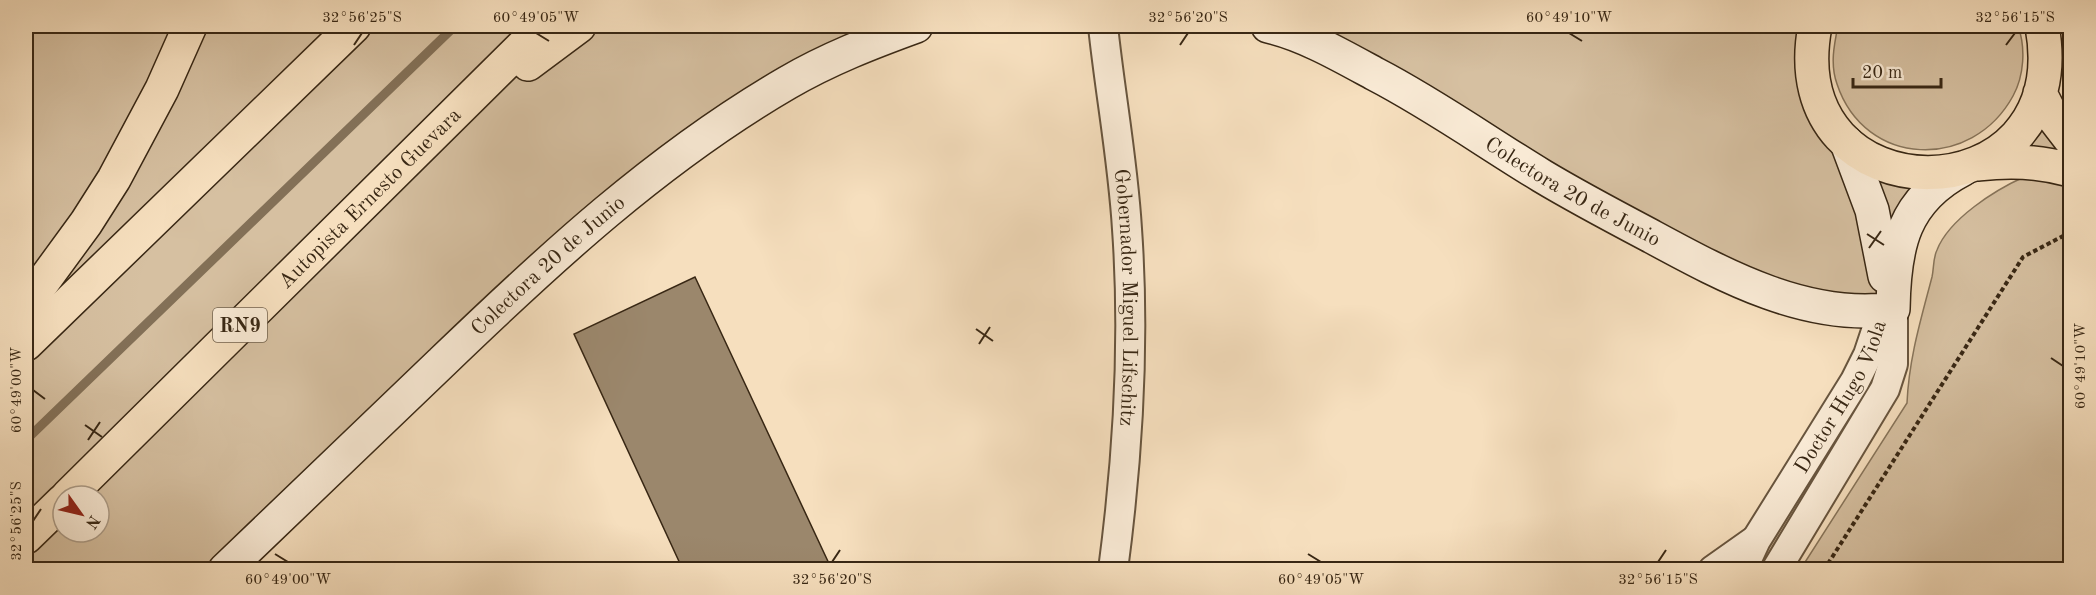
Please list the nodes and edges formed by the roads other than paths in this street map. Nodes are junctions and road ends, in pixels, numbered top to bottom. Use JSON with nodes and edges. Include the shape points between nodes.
{"nodes":[{"id":1,"x":190,"y":26,"type":"edge"},
{"id":2,"x":354,"y":26,"type":"edge"},
{"id":3,"x":543,"y":26,"type":"edge"},
{"id":4,"x":579,"y":26,"type":"edge"},
{"id":5,"x":916,"y":26,"type":"edge"},
{"id":6,"x":1103,"y":26,"type":"edge"},
{"id":7,"x":1268,"y":26,"type":"edge"},
{"id":8,"x":2042,"y":26,"type":"edge"},
{"id":9,"x":1807,"y":35,"type":"edge"},
{"id":10,"x":2040,"y":93,"type":"junction"},
{"id":11,"x":2070,"y":139,"type":"edge"},
{"id":12,"x":1847,"y":143,"type":"junction"},
{"id":13,"x":412,"y":153,"type":"junction"},
{"id":14,"x":1970,"y":167,"type":"junction"},
{"id":15,"x":2070,"y":170,"type":"edge"},
{"id":16,"x":26,"y":304,"type":"edge"},
{"id":17,"x":1888,"y":309,"type":"junction"},
{"id":18,"x":26,"y":344,"type":"edge"},
{"id":19,"x":80,"y":484,"type":"edge"},
{"id":20,"x":51,"y":513,"type":"edge"},
{"id":21,"x":26,"y":537,"type":"edge"},
{"id":22,"x":1755,"y":540,"type":"junction"},
{"id":23,"x":225,"y":570,"type":"edge"},
{"id":24,"x":1113,"y":570,"type":"edge"},
{"id":25,"x":1713,"y":570,"type":"edge"},
{"id":26,"x":1742,"y":570,"type":"edge"},
{"id":27,"x":1776,"y":570,"type":"edge"}],
"edges":[{"from":1,"to":16,"type":"main road","via":[[114,179]]},
{"from":2,"to":18,"type":"main road"},
{"from":3,"to":13,"type":"main road","name":"Autopista Ernesto Guevara","number":"RN9"},
{"from":4,"to":13,"type":"main road"},
{"from":5,"to":23,"type":"main road","name":"Colectora 20 de Junio","via":[[854,49],[788,82],[714,129],[622,197],[518,289]]},
{"from":6,"to":24,"type":"street","name":"Gobernador Miguel Lifschitz","via":[[1127,227],[1132,340]]},
{"from":7,"to":17,"type":"main road","name":"Colectora 20 de Junio","via":[[1346,58],[1422,99],[1543,177],[1745,284],[1836,310]]},
{"from":8,"to":10,"type":"main road","via":[[2046,47]]},
{"from":9,"to":12,"type":"main road","via":[[1814,86],[1826,117]]},
{"from":10,"to":11,"type":"main road"},
{"from":10,"to":14,"type":"main road","via":[[2016,135]]},
{"from":12,"to":14,"type":"main road","via":[[1872,161],[1901,172],[1932,175]]},
{"from":12,"to":17,"type":"main road","name":"Doctor Hugo Viola","via":[[1879,237]]},
{"from":13,"to":19,"type":"main road","name":"Autopista Ernesto Guevara","number":"RN9"},
{"from":14,"to":15,"type":"main road","via":[[2014,160]]},
{"from":14,"to":17,"type":"main road","name":"Doctor Hugo Viola","via":[[1941,180],[1922,198],[1909,220],[1899,240]]},
{"from":17,"to":22,"type":"street","name":"Doctor Hugo Viola","via":[[1855,381]]},
{"from":17,"to":27,"type":"street","name":"Doctor Hugo Viola","via":[[1893,364],[1885,388]]},
{"from":20,"to":21,"type":"main road"},
{"from":22,"to":25,"type":"street"},
{"from":22,"to":26,"type":"street","name":"Doctor Hugo Viola"}]}
